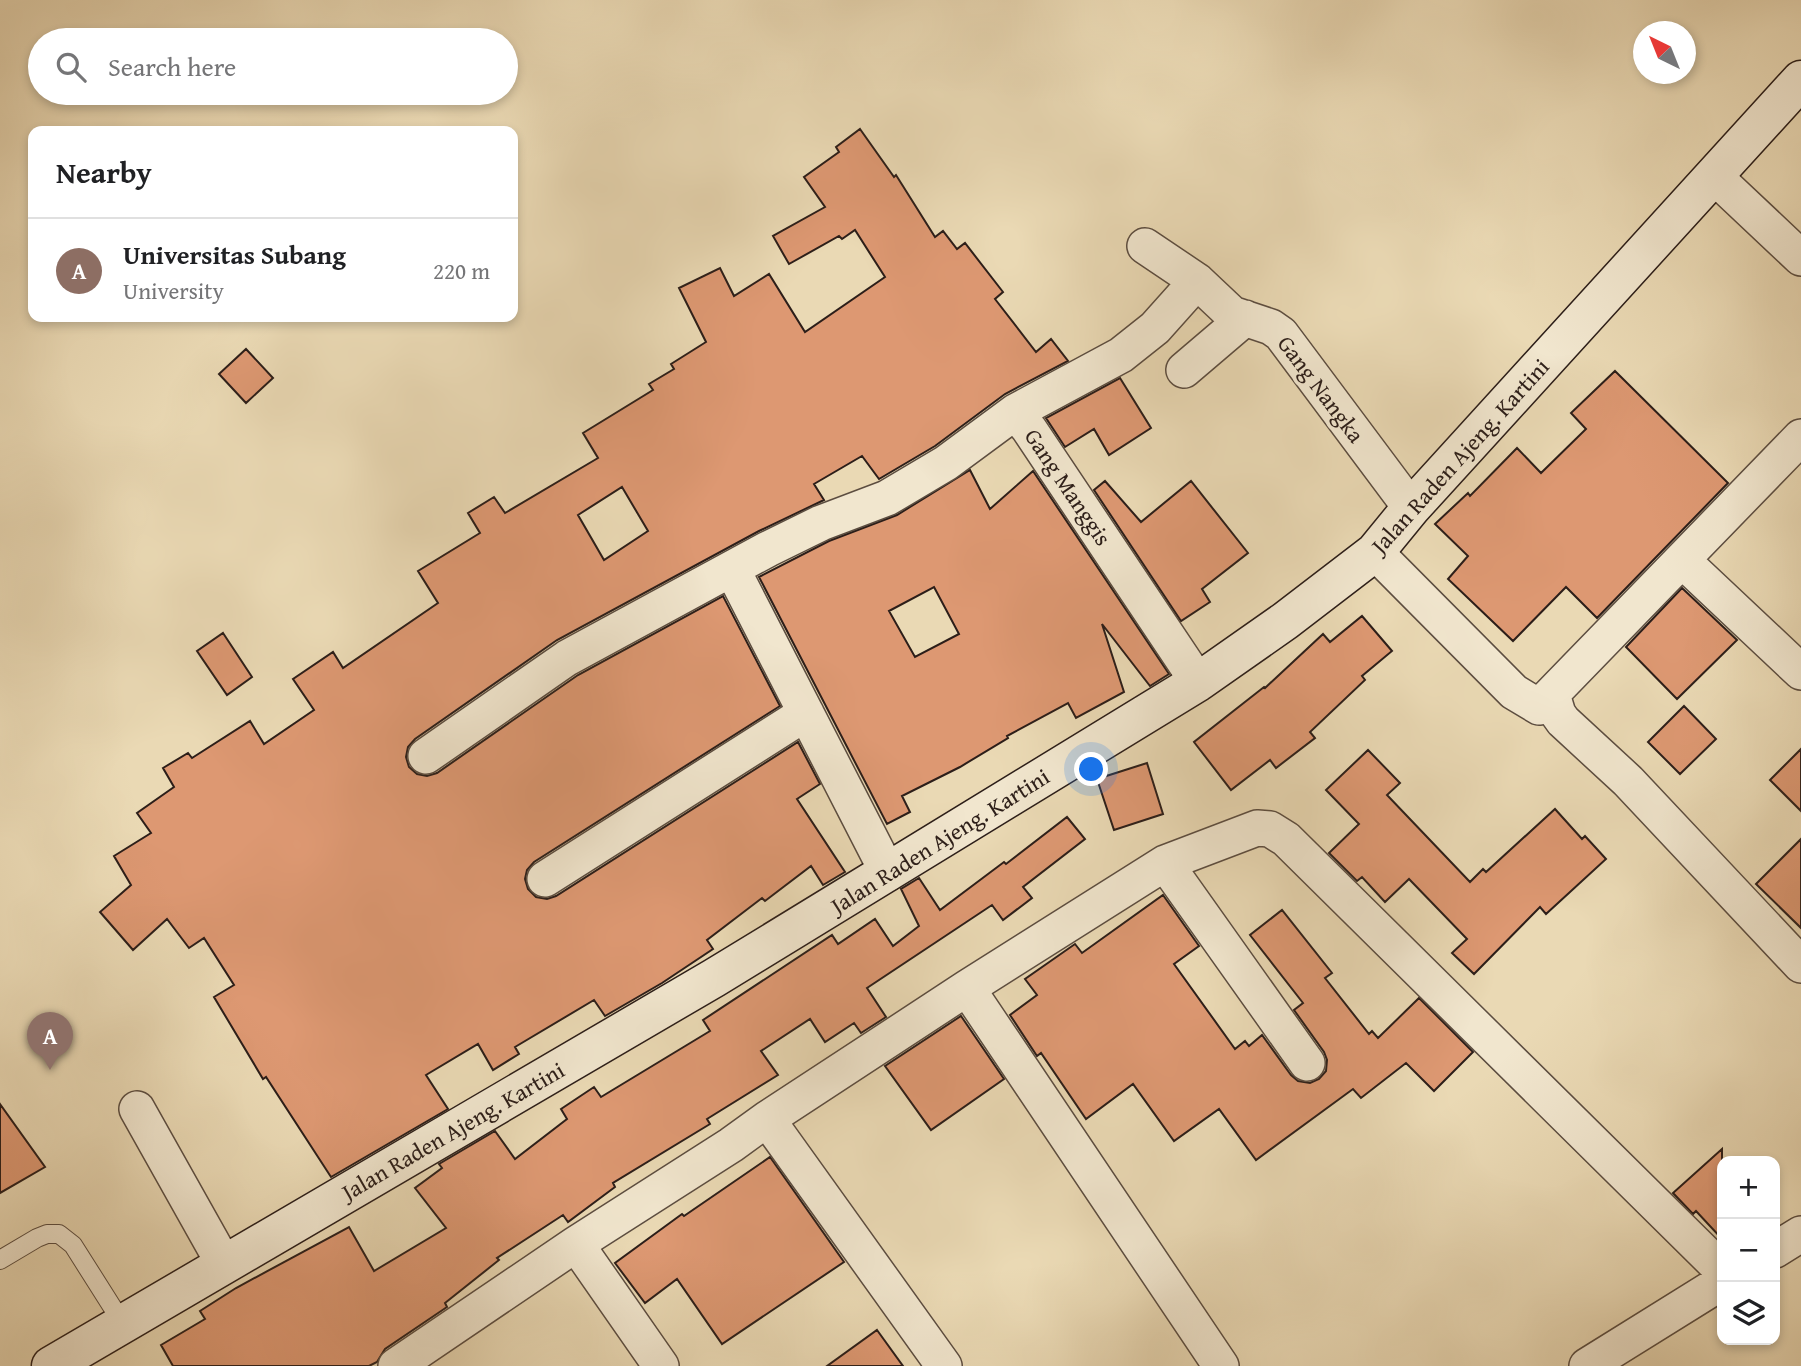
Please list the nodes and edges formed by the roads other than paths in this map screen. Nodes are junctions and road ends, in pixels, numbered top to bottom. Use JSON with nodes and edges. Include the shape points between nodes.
{"nodes":[{"id":1,"x":1801,"y":80,"type":"edge"},
{"id":2,"x":1714,"y":176,"type":"junction"},
{"id":3,"x":1145,"y":246,"type":"dead end"},
{"id":4,"x":1801,"y":258,"type":"edge"},
{"id":5,"x":1197,"y":281,"type":"junction"},
{"id":6,"x":1245,"y":318,"type":"junction"},
{"id":7,"x":1184,"y":370,"type":"dead end"},
{"id":8,"x":1015,"y":412,"type":"junction"},
{"id":9,"x":1801,"y":437,"type":"edge"},
{"id":10,"x":1411,"y":508,"type":"junction"},
{"id":11,"x":1375,"y":552,"type":"junction"},
{"id":12,"x":1682,"y":560,"type":"junction"},
{"id":13,"x":732,"y":569,"type":"junction"},
{"id":14,"x":1801,"y":672,"type":"edge"},
{"id":15,"x":1198,"y":682,"type":"junction"},
{"id":16,"x":1539,"y":707,"type":"junction"},
{"id":17,"x":806,"y":713,"type":"junction"},
{"id":18,"x":426,"y":756,"type":"dead end"},
{"id":19,"x":1165,"y":863,"type":"junction"},
{"id":20,"x":888,"y":873,"type":"junction"},
{"id":21,"x":545,"y":879,"type":"dead end"},
{"id":22,"x":1801,"y":965,"type":"edge"},
{"id":23,"x":967,"y":988,"type":"junction"},
{"id":24,"x":1307,"y":1063,"type":"dead end"},
{"id":25,"x":137,"y":1109,"type":"dead end"},
{"id":26,"x":766,"y":1119,"type":"junction"},
{"id":27,"x":1801,"y":1234,"type":"edge"},
{"id":28,"x":576,"y":1244,"type":"junction"},
{"id":29,"x":1780,"y":1247,"type":"edge"},
{"id":30,"x":0,"y":1260,"type":"edge"},
{"id":31,"x":224,"y":1264,"type":"junction"},
{"id":32,"x":1717,"y":1265,"type":"edge"},
{"id":33,"x":1717,"y":1285,"type":"edge"},
{"id":34,"x":123,"y":1324,"type":"junction"},
{"id":35,"x":51,"y":1366,"type":"edge"},
{"id":36,"x":396,"y":1366,"type":"edge"},
{"id":37,"x":661,"y":1366,"type":"edge"},
{"id":38,"x":944,"y":1366,"type":"edge"},
{"id":39,"x":1221,"y":1366,"type":"edge"},
{"id":40,"x":1587,"y":1366,"type":"edge"}],
"edges":[{"from":1,"to":2,"type":"main road","name":"Jalan Raden Ajeng. Kartini"},
{"from":2,"to":4,"type":"street"},
{"from":2,"to":10,"type":"main road","name":"Jalan Raden Ajeng. Kartini"},
{"from":3,"to":5,"type":"street","name":"Gang Nangka"},
{"from":5,"to":6,"type":"street","name":"Gang Nangka","via":[[1228,311]]},
{"from":5,"to":8,"type":"street","name":"Gang Manggis","via":[[1155,328],[1121,355]]},
{"from":6,"to":7,"type":"street"},
{"from":6,"to":10,"type":"street","name":"Gang Nangka","via":[[1281,334]]},
{"from":8,"to":13,"type":"street","via":[[946,463],[887,498],[821,523]]},
{"from":8,"to":15,"type":"street","name":"Gang Manggis"},
{"from":9,"to":12,"type":"street"},
{"from":10,"to":11,"type":"main road","name":"Jalan Raden Ajeng. Kartini"},
{"from":11,"to":15,"type":"main road","name":"Jalan Raden Ajeng. Kartini"},
{"from":11,"to":16,"type":"street","via":[[1514,692]]},
{"from":12,"to":14,"type":"street"},
{"from":12,"to":16,"type":"street"},
{"from":13,"to":17,"type":"street"},
{"from":13,"to":18,"type":"street","via":[[567,658]]},
{"from":15,"to":20,"type":"main road","name":"Jalan Raden Ajeng. Kartini"},
{"from":16,"to":22,"type":"street","via":[[1555,704],[1563,721],[1628,782]]},
{"from":17,"to":20,"type":"street"},
{"from":17,"to":21,"type":"street"},
{"from":19,"to":23,"type":"street"},
{"from":19,"to":24,"type":"street"},
{"from":19,"to":32,"type":"street","via":[[1257,828],[1270,829],[1286,839]]},
{"from":20,"to":31,"type":"main road","name":"Jalan Raden Ajeng. Kartini"},
{"from":23,"to":26,"type":"street"},
{"from":23,"to":39,"type":"street"},
{"from":25,"to":31,"type":"street"},
{"from":26,"to":28,"type":"street"},
{"from":26,"to":38,"type":"street"},
{"from":27,"to":29,"type":"street"},
{"from":28,"to":36,"type":"street"},
{"from":28,"to":37,"type":"street"},
{"from":30,"to":34,"type":"lane","via":[[37,1238],[59,1234],[73,1245]]},
{"from":31,"to":34,"type":"main road","name":"Jalan Raden Ajeng. Kartini"},
{"from":33,"to":40,"type":"street"},
{"from":34,"to":35,"type":"main road","name":"Jalan Raden Ajeng. Kartini"}]}
